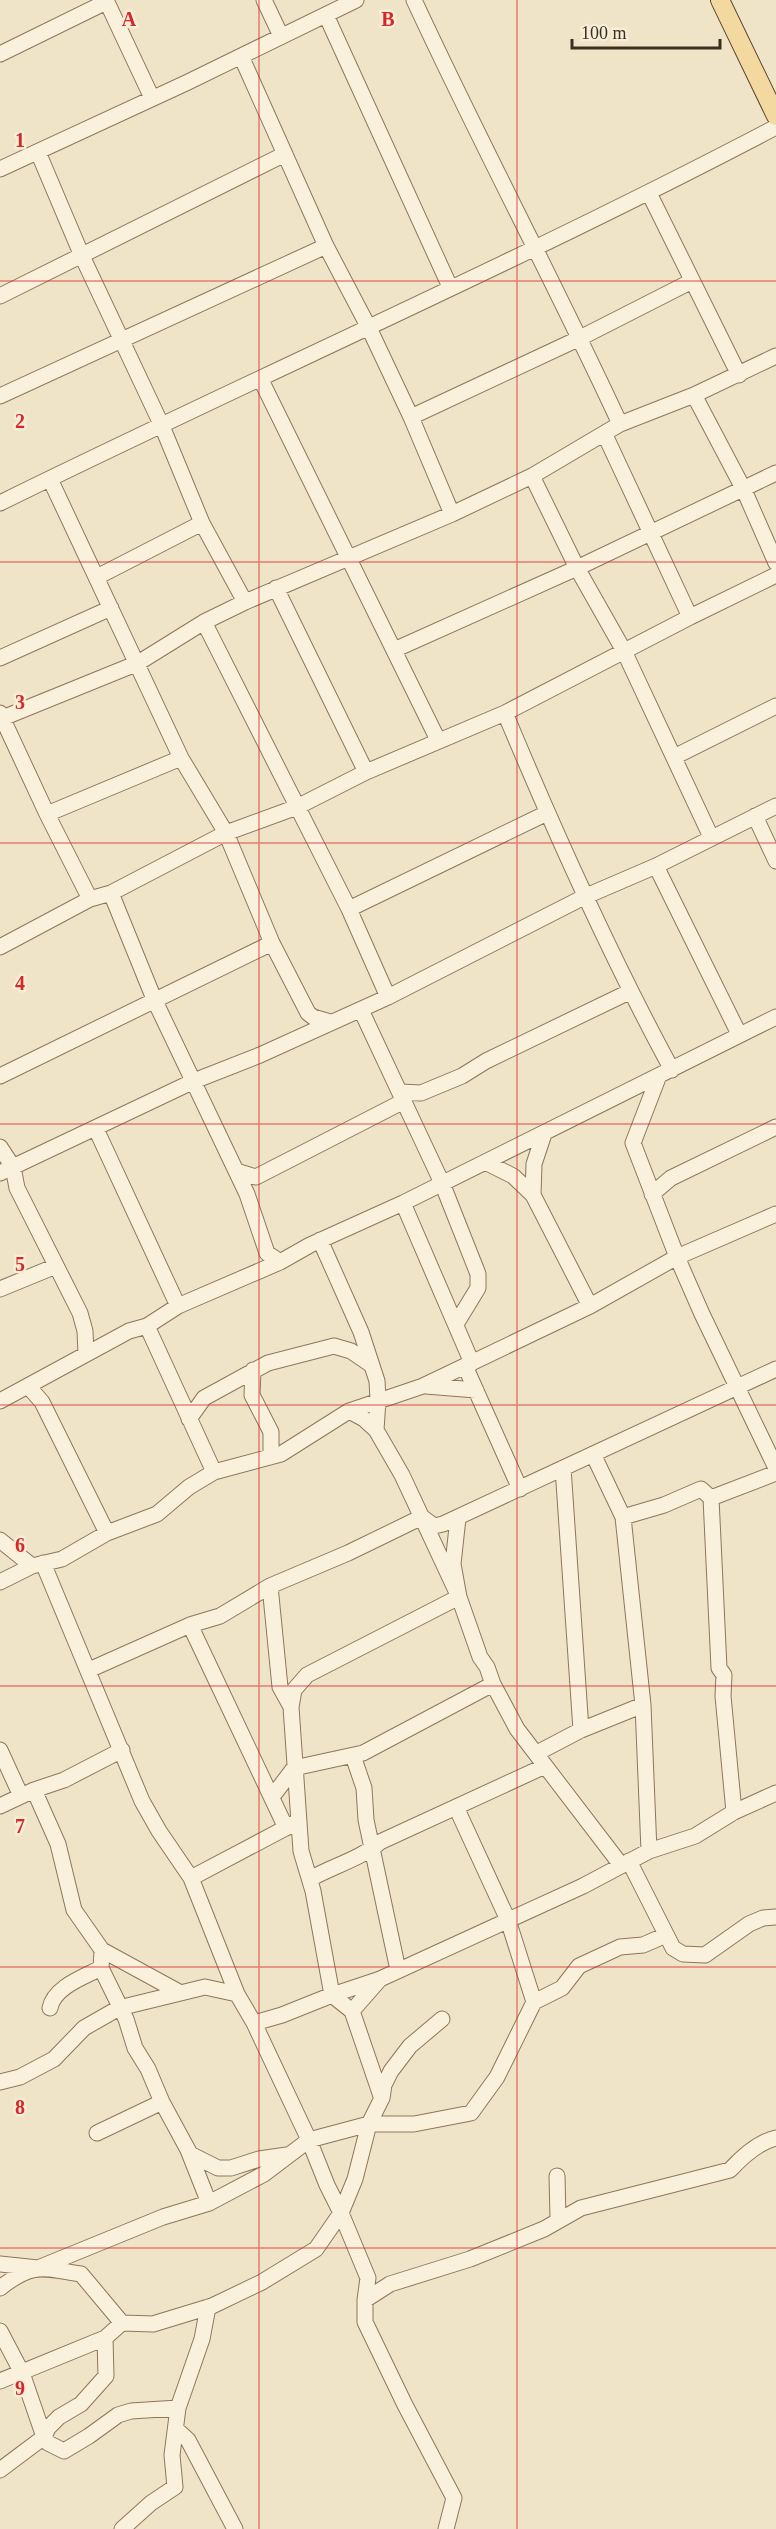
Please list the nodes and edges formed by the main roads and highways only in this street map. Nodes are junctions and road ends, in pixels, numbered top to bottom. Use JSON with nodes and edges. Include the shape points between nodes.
{"nodes":[{"id":1,"x":720,"y":0,"type":"edge"},
{"id":2,"x":776,"y":116,"type":"edge"}],
"edges":[{"from":1,"to":2,"type":"main road"}]}
